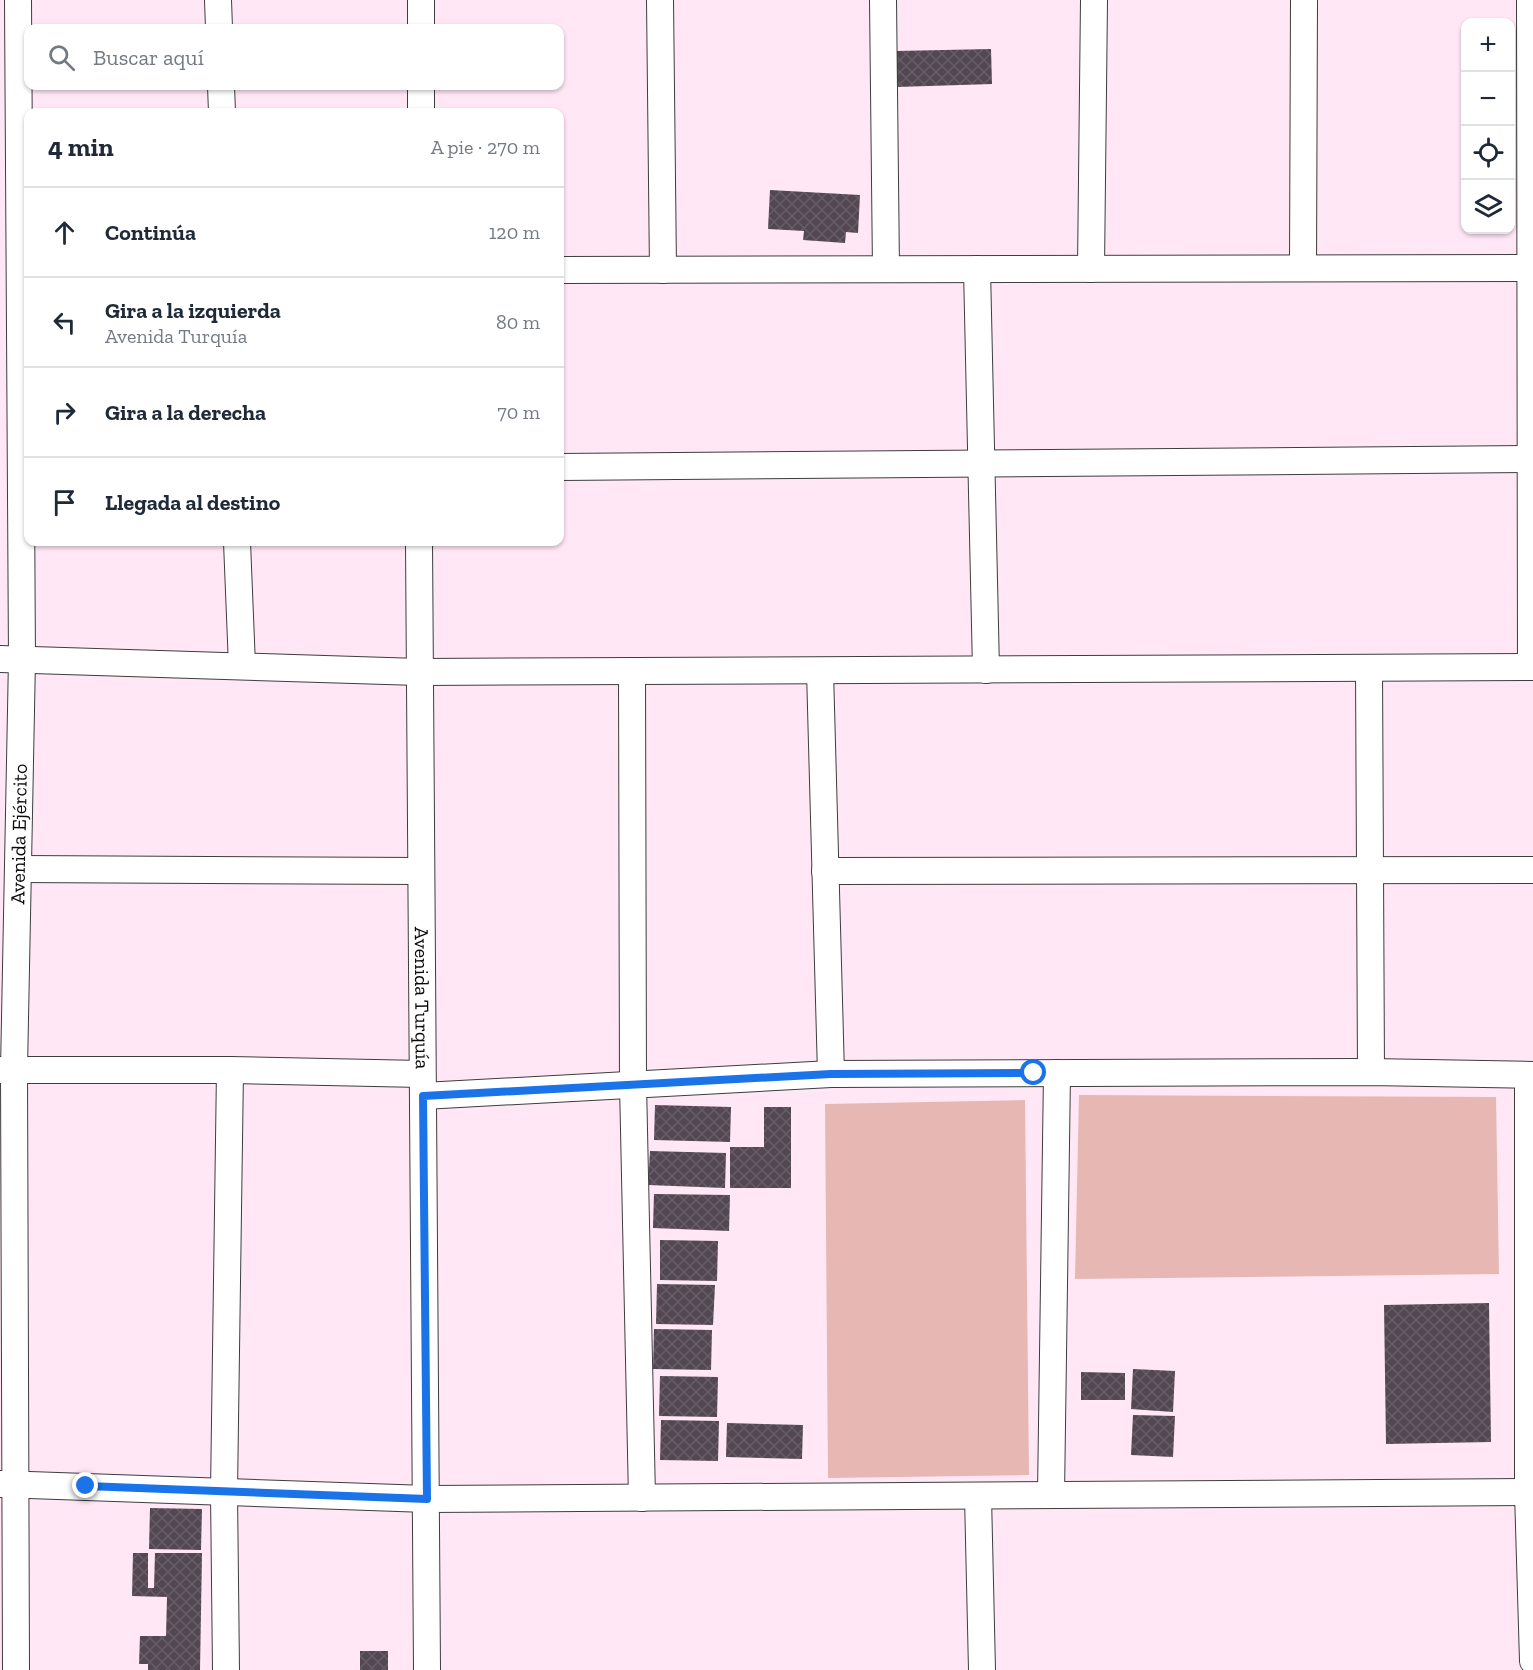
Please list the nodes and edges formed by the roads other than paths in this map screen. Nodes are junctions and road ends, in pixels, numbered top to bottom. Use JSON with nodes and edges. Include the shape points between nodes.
{"nodes":[{"id":1,"x":18,"y":0,"type":"edge"},
{"id":2,"x":218,"y":0,"type":"edge"},
{"id":3,"x":421,"y":0,"type":"edge"},
{"id":4,"x":660,"y":0,"type":"edge"},
{"id":5,"x":883,"y":0,"type":"edge"},
{"id":6,"x":1094,"y":0,"type":"edge"},
{"id":7,"x":1304,"y":0,"type":"edge"},
{"id":8,"x":1530,"y":0,"type":"edge"},
{"id":9,"x":219,"y":24,"type":"edge"},
{"id":10,"x":421,"y":24,"type":"edge"},
{"id":11,"x":221,"y":90,"type":"edge"},
{"id":12,"x":421,"y":90,"type":"edge"},
{"id":13,"x":222,"y":108,"type":"edge"},
{"id":14,"x":421,"y":108,"type":"edge"},
{"id":15,"x":1303,"y":268,"type":"junction"},
{"id":16,"x":1532,"y":268,"type":"edge"},
{"id":17,"x":886,"y":269,"type":"junction"},
{"id":18,"x":977,"y":269,"type":"junction"},
{"id":19,"x":1091,"y":269,"type":"junction"},
{"id":20,"x":564,"y":270,"type":"edge"},
{"id":21,"x":663,"y":270,"type":"junction"},
{"id":22,"x":1532,"y":459,"type":"edge"},
{"id":23,"x":982,"y":464,"type":"junction"},
{"id":24,"x":564,"y":467,"type":"edge"},
{"id":25,"x":237,"y":546,"type":"edge"},
{"id":26,"x":419,"y":546,"type":"edge"},
{"id":27,"x":11,"y":659,"type":"edge"},
{"id":28,"x":242,"y":666,"type":"junction"},
{"id":29,"x":1532,"y":667,"type":"edge"},
{"id":30,"x":1369,"y":668,"type":"junction"},
{"id":31,"x":986,"y":670,"type":"junction"},
{"id":32,"x":632,"y":671,"type":"junction"},
{"id":33,"x":820,"y":671,"type":"junction"},
{"id":34,"x":418,"y":672,"type":"junction"},
{"id":35,"x":18,"y":869,"type":"junction"},
{"id":36,"x":1370,"y":870,"type":"junction"},
{"id":37,"x":1533,"y":870,"type":"edge"},
{"id":38,"x":420,"y":871,"type":"junction"},
{"id":39,"x":825,"y":871,"type":"junction"},
{"id":40,"x":7,"y":1070,"type":"edge"},
{"id":41,"x":230,"y":1070,"type":"junction"},
{"id":42,"x":1371,"y":1072,"type":"junction"},
{"id":43,"x":1057,"y":1073,"type":"junction"},
{"id":44,"x":831,"y":1074,"type":"junction"},
{"id":45,"x":1531,"y":1075,"type":"edge"},
{"id":46,"x":633,"y":1084,"type":"junction"},
{"id":47,"x":423,"y":1085,"type":"junction"},
{"id":48,"x":8,"y":1484,"type":"edge"},
{"id":49,"x":224,"y":1492,"type":"junction"},
{"id":50,"x":1530,"y":1492,"type":"edge"},
{"id":51,"x":1051,"y":1495,"type":"junction"},
{"id":52,"x":978,"y":1496,"type":"junction"},
{"id":53,"x":642,"y":1498,"type":"junction"},
{"id":54,"x":427,"y":1499,"type":"junction"},
{"id":55,"x":1533,"y":1661,"type":"edge"},
{"id":56,"x":16,"y":1670,"type":"edge"},
{"id":57,"x":226,"y":1670,"type":"edge"},
{"id":58,"x":427,"y":1670,"type":"edge"},
{"id":59,"x":982,"y":1670,"type":"edge"}],
"edges":[{"from":1,"to":27,"type":"street","name":"Avenida Ejército"},
{"from":2,"to":9,"type":"street"},
{"from":3,"to":10,"type":"street"},
{"from":4,"to":21,"type":"street"},
{"from":5,"to":17,"type":"street"},
{"from":6,"to":19,"type":"street"},
{"from":7,"to":15,"type":"street"},
{"from":8,"to":16,"type":"street"},
{"from":11,"to":13,"type":"street"},
{"from":12,"to":14,"type":"street"},
{"from":15,"to":16,"type":"street"},
{"from":15,"to":19,"type":"street"},
{"from":16,"to":22,"type":"street"},
{"from":17,"to":18,"type":"street"},
{"from":17,"to":21,"type":"street"},
{"from":18,"to":19,"type":"street"},
{"from":18,"to":23,"type":"street"},
{"from":20,"to":21,"type":"street"},
{"from":22,"to":23,"type":"street"},
{"from":22,"to":29,"type":"street"},
{"from":23,"to":24,"type":"street"},
{"from":23,"to":31,"type":"street"},
{"from":25,"to":28,"type":"street"},
{"from":26,"to":34,"type":"street","name":"Avenida Turquía"},
{"from":27,"to":28,"type":"street"},
{"from":27,"to":35,"type":"street","name":"Avenida Ejército"},
{"from":28,"to":34,"type":"street"},
{"from":29,"to":30,"type":"street"},
{"from":30,"to":31,"type":"street"},
{"from":30,"to":36,"type":"street"},
{"from":31,"to":33,"type":"street"},
{"from":32,"to":33,"type":"street"},
{"from":32,"to":34,"type":"street"},
{"from":32,"to":46,"type":"street"},
{"from":33,"to":39,"type":"street"},
{"from":34,"to":38,"type":"street","name":"Avenida Turquía"},
{"from":35,"to":38,"type":"street"},
{"from":35,"to":40,"type":"street","name":"Avenida Ejército"},
{"from":36,"to":37,"type":"street"},
{"from":36,"to":39,"type":"street"},
{"from":36,"to":42,"type":"street"},
{"from":38,"to":47,"type":"street","name":"Avenida Turquía"},
{"from":39,"to":44,"type":"street"},
{"from":40,"to":41,"type":"street"},
{"from":40,"to":48,"type":"street","name":"Avenida Ejército"},
{"from":41,"to":47,"type":"street"},
{"from":41,"to":49,"type":"street"},
{"from":42,"to":43,"type":"street"},
{"from":42,"to":45,"type":"street"},
{"from":43,"to":44,"type":"street"},
{"from":43,"to":51,"type":"street"},
{"from":44,"to":46,"type":"street"},
{"from":45,"to":50,"type":"street"},
{"from":46,"to":47,"type":"street"},
{"from":46,"to":53,"type":"street"},
{"from":47,"to":54,"type":"street","name":"Avenida Turquía"},
{"from":48,"to":49,"type":"street"},
{"from":48,"to":56,"type":"street","name":"Avenida Ejército"},
{"from":49,"to":54,"type":"street"},
{"from":49,"to":57,"type":"street"},
{"from":50,"to":51,"type":"street"},
{"from":50,"to":55,"type":"street"},
{"from":51,"to":52,"type":"street"},
{"from":52,"to":53,"type":"street"},
{"from":52,"to":59,"type":"street"},
{"from":53,"to":54,"type":"street"},
{"from":54,"to":58,"type":"street","name":"Avenida Turquía"}]}
